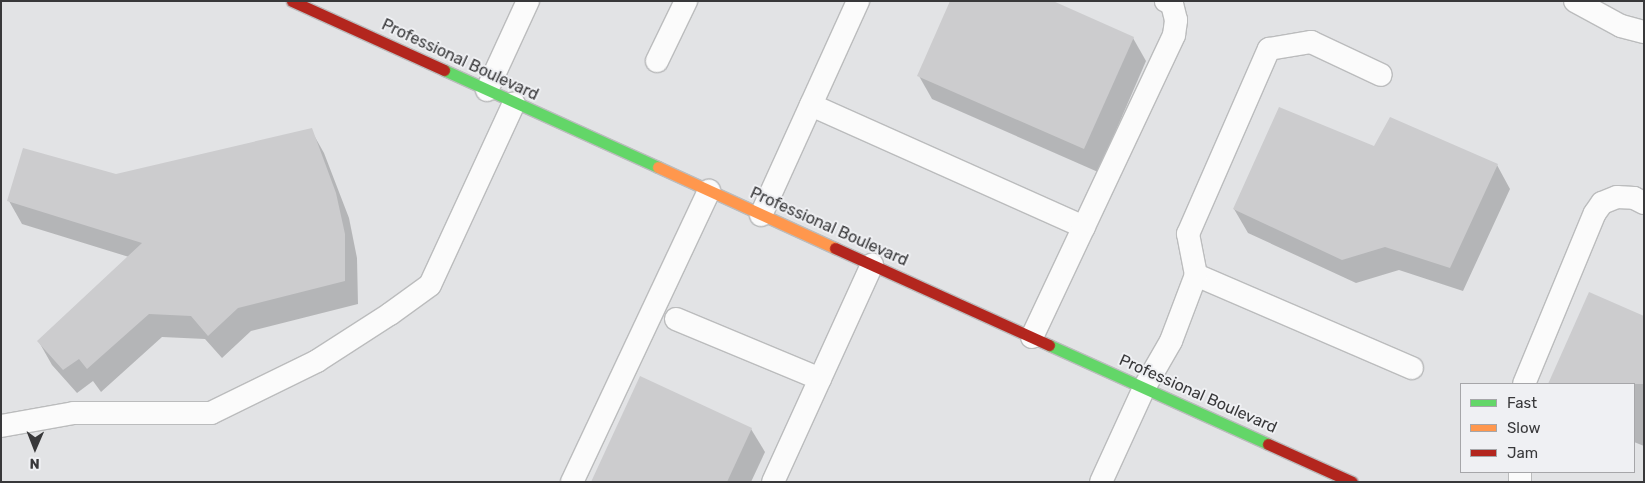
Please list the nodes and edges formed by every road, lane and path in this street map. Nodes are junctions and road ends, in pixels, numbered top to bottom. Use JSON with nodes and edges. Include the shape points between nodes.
{"nodes":[{"id":1,"x":292,"y":1,"type":"edge"},
{"id":2,"x":528,"y":1,"type":"edge"},
{"id":3,"x":686,"y":1,"type":"edge"},
{"id":4,"x":858,"y":1,"type":"edge"},
{"id":5,"x":1166,"y":1,"type":"edge"},
{"id":6,"x":1575,"y":1,"type":"edge"},
{"id":7,"x":1644,"y":32,"type":"edge"},
{"id":8,"x":656,"y":61,"type":"dead end"},
{"id":9,"x":1381,"y":75,"type":"dead end"},
{"id":10,"x":487,"y":90,"type":"junction"},
{"id":11,"x":514,"y":103,"type":"junction"},
{"id":12,"x":811,"y":105,"type":"junction"},
{"id":13,"x":709,"y":191,"type":"junction"},
{"id":14,"x":1639,"y":200,"type":"edge"},
{"id":15,"x":761,"y":215,"type":"junction"},
{"id":16,"x":1084,"y":227,"type":"junction"},
{"id":17,"x":872,"y":265,"type":"junction"},
{"id":18,"x":1196,"y":275,"type":"junction"},
{"id":19,"x":676,"y":319,"type":"dead end"},
{"id":20,"x":1032,"y":337,"type":"junction"},
{"id":21,"x":1412,"y":368,"type":"dead end"},
{"id":22,"x":820,"y":379,"type":"junction"},
{"id":23,"x":1524,"y":383,"type":"edge"},
{"id":24,"x":1144,"y":388,"type":"junction"},
{"id":25,"x":1,"y":426,"type":"edge"},
{"id":26,"x":572,"y":482,"type":"edge"},
{"id":27,"x":773,"y":482,"type":"edge"},
{"id":28,"x":1102,"y":482,"type":"edge"},
{"id":29,"x":1352,"y":482,"type":"edge"}],
"edges":[{"from":1,"to":10,"type":"street","name":"Professional Boulevard"},
{"from":2,"to":10,"type":"lane"},
{"from":3,"to":8,"type":"lane"},
{"from":4,"to":12,"type":"lane"},
{"from":5,"to":16,"type":"lane","via":[[1172,4],[1176,20],[1174,36]]},
{"from":6,"to":7,"type":"lane","via":[[1621,26]]},
{"from":9,"to":18,"type":"lane","via":[[1311,42],[1269,49],[1188,234]]},
{"from":10,"to":11,"type":"street","name":"Professional Boulevard"},
{"from":11,"to":13,"type":"street","name":"Professional Boulevard"},
{"from":11,"to":25,"type":"lane","via":[[430,285],[317,361],[211,413],[74,413]]},
{"from":12,"to":15,"type":"lane"},
{"from":12,"to":16,"type":"lane"},
{"from":13,"to":15,"type":"street","name":"Professional Boulevard"},
{"from":13,"to":26,"type":"lane"},
{"from":14,"to":23,"type":"lane","via":[[1618,197],[1602,203],[1595,213]]},
{"from":15,"to":17,"type":"street","name":"Professional Boulevard"},
{"from":16,"to":20,"type":"lane"},
{"from":17,"to":20,"type":"street","name":"Professional Boulevard"},
{"from":17,"to":22,"type":"lane"},
{"from":18,"to":21,"type":"lane"},
{"from":18,"to":24,"type":"lane","via":[[1171,341]]},
{"from":19,"to":22,"type":"lane"},
{"from":20,"to":24,"type":"street","name":"Professional Boulevard"},
{"from":22,"to":27,"type":"lane"},
{"from":24,"to":28,"type":"lane"},
{"from":24,"to":29,"type":"street","name":"Professional Boulevard"}]}
